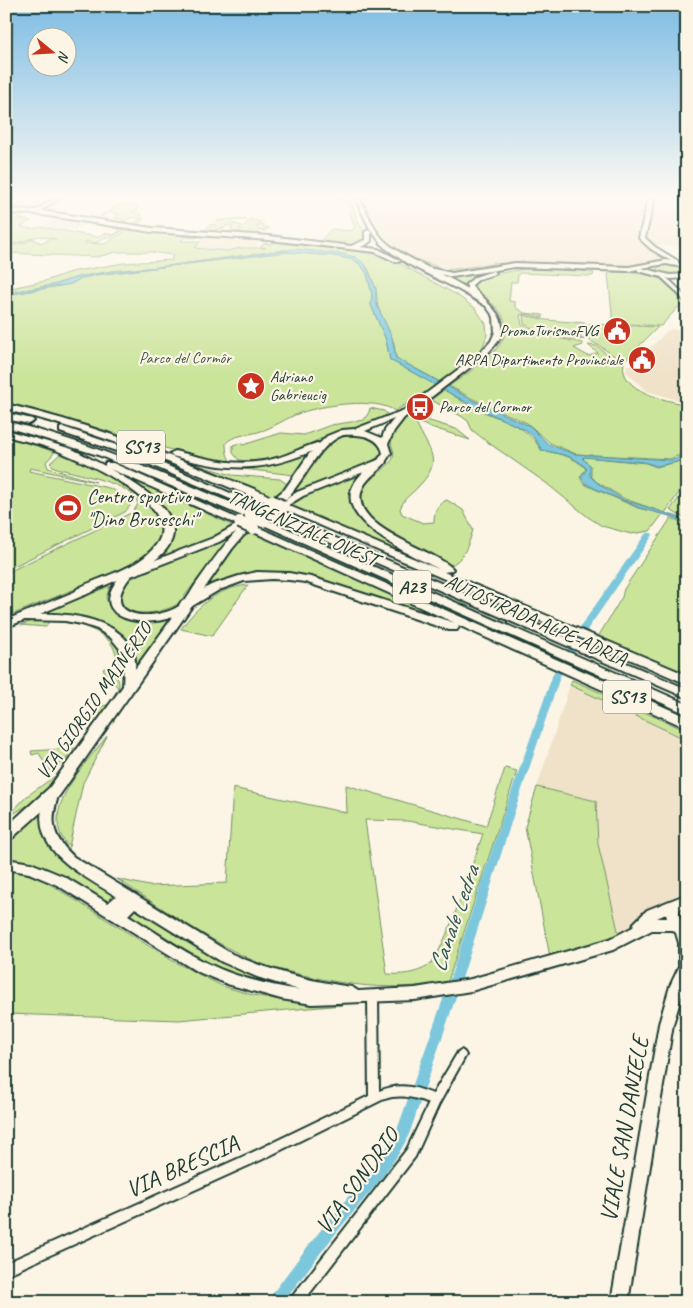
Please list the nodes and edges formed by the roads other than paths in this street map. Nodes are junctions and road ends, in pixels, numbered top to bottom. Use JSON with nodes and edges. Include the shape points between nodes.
{"nodes":[{"id":1,"x":389,"y":256,"type":"edge"},
{"id":2,"x":391,"y":256,"type":"edge"},
{"id":3,"x":403,"y":256,"type":"edge"},
{"id":4,"x":661,"y":256,"type":"edge"},
{"id":5,"x":668,"y":256,"type":"edge"},
{"id":6,"x":408,"y":260,"type":"junction"},
{"id":7,"x":398,"y":261,"type":"junction"},
{"id":8,"x":657,"y":264,"type":"junction"},
{"id":9,"x":684,"y":265,"type":"edge"},
{"id":10,"x":539,"y":266,"type":"junction"},
{"id":11,"x":629,"y":269,"type":"junction"},
{"id":12,"x":659,"y":275,"type":"junction"},
{"id":13,"x":685,"y":276,"type":"edge"},
{"id":14,"x":675,"y":288,"type":"junction"},
{"id":15,"x":687,"y":303,"type":"edge"},
{"id":16,"x":488,"y":305,"type":"junction"},
{"id":17,"x":490,"y":348,"type":"junction"},
{"id":18,"x":6,"y":407,"type":"edge"},
{"id":19,"x":409,"y":409,"type":"junction"},
{"id":20,"x":6,"y":416,"type":"edge"},
{"id":21,"x":6,"y":424,"type":"edge"},
{"id":22,"x":6,"y":433,"type":"edge"},
{"id":23,"x":355,"y":433,"type":"junction"},
{"id":24,"x":123,"y":439,"type":"junction"},
{"id":25,"x":384,"y":444,"type":"junction"},
{"id":26,"x":318,"y":446,"type":"junction"},
{"id":27,"x":61,"y":449,"type":"junction"},
{"id":28,"x":380,"y":462,"type":"junction"},
{"id":29,"x":256,"y":522,"type":"junction"},
{"id":30,"x":127,"y":574,"type":"junction"},
{"id":31,"x":81,"y":592,"type":"junction"},
{"id":32,"x":511,"y":604,"type":"junction"},
{"id":33,"x":185,"y":605,"type":"junction"},
{"id":34,"x":11,"y":622,"type":"edge"},
{"id":35,"x":575,"y":659,"type":"junction"},
{"id":36,"x":554,"y":660,"type":"junction"},
{"id":37,"x":687,"y":680,"type":"edge"},
{"id":38,"x":127,"y":689,"type":"junction"},
{"id":39,"x":687,"y":694,"type":"edge"},
{"id":40,"x":687,"y":709,"type":"edge"},
{"id":41,"x":687,"y":723,"type":"edge"},
{"id":42,"x":54,"y":792,"type":"junction"},
{"id":43,"x":6,"y":835,"type":"edge"},
{"id":44,"x":6,"y":864,"type":"edge"},
{"id":45,"x":129,"y":898,"type":"junction"},
{"id":46,"x":681,"y":902,"type":"edge"},
{"id":47,"x":114,"y":913,"type":"junction"},
{"id":48,"x":681,"y":930,"type":"edge"},
{"id":49,"x":632,"y":934,"type":"junction"},
{"id":50,"x":686,"y":965,"type":"edge"},
{"id":51,"x":373,"y":995,"type":"junction"},
{"id":52,"x":462,"y":1055,"type":"dead end"},
{"id":53,"x":374,"y":1099,"type":"junction"},
{"id":54,"x":433,"y":1099,"type":"junction"},
{"id":55,"x":6,"y":1269,"type":"edge"},
{"id":56,"x":295,"y":1302,"type":"edge"},
{"id":57,"x":619,"y":1302,"type":"edge"}],
"edges":[{"from":1,"to":7,"type":"street"},
{"from":2,"to":7,"type":"main road"},
{"from":3,"to":6,"type":"main road"},
{"from":4,"to":8,"type":"street"},
{"from":5,"to":9,"type":"street"},
{"from":6,"to":10,"type":"street","via":[[434,272],[447,274],[498,266]]},
{"from":6,"to":16,"type":"main road"},
{"from":7,"to":17,"type":"main road","via":[[463,295],[484,311],[494,332]]},
{"from":8,"to":9,"type":"street"},
{"from":8,"to":11,"type":"street"},
{"from":8,"to":12,"type":"street","via":[[652,268]]},
{"from":10,"to":11,"type":"street"},
{"from":10,"to":16,"type":"street","via":[[507,269],[473,280],[470,289]]},
{"from":11,"to":12,"type":"street"},
{"from":12,"to":13,"type":"street"},
{"from":12,"to":14,"type":"street"},
{"from":13,"to":14,"type":"street","via":[[676,281]]},
{"from":14,"to":15,"type":"street"},
{"from":16,"to":17,"type":"main road","via":[[500,329]]},
{"from":17,"to":19,"type":"main road","via":[[469,367]]},
{"from":18,"to":24,"type":"highway","name":"TANGENZIALE OVEST","number":"SS13"},
{"from":19,"to":23,"type":"main road"},
{"from":19,"to":25,"type":"main road","via":[[392,428]]},
{"from":20,"to":35,"type":"highway","name":"AUTOSTRADA ALPE-ADRIA","number":"A23","bridge":true,"via":[[75,433],[128,452],[260,508],[568,642]]},
{"from":21,"to":29,"type":"highway","via":[[113,457]]},
{"from":22,"to":27,"type":"highway","name":"TANGENZIALE OVEST","number":"SS13"},
{"from":23,"to":25,"type":"main road","via":[[370,435]]},
{"from":23,"to":26,"type":"main road","via":[[336,435]]},
{"from":24,"to":26,"type":"highway","via":[[234,466],[270,464]]},
{"from":24,"to":32,"type":"highway","name":"TANGENZIALE OVEST","number":"SS13","bridge":true},
{"from":25,"to":28,"type":"main road","via":[[387,452]]},
{"from":26,"to":30,"type":"main road","via":[[285,494],[238,529]]},
{"from":27,"to":29,"type":"highway","name":"TANGENZIALE OVEST","number":"SS13","bridge":true,"via":[[126,472],[240,522]]},
{"from":27,"to":31,"type":"highway","via":[[118,477],[145,496],[166,517],[168,526],[163,543],[149,559]]},
{"from":28,"to":32,"type":"highway","via":[[356,491],[354,500],[362,516],[391,537]]},
{"from":28,"to":33,"type":"main road","name":"VIA GIORGIO MAINERIO","via":[[292,498],[240,534]]},
{"from":29,"to":36,"type":"highway","name":"TANGENZIALE OVEST","number":"SS13"},
{"from":30,"to":31,"type":"main road"},
{"from":30,"to":33,"type":"main road","via":[[116,585],[112,599],[116,607],[127,614],[157,618]]},
{"from":31,"to":34,"type":"main road"},
{"from":32,"to":37,"type":"highway","name":"TANGENZIALE OVEST","number":"SS13"},
{"from":33,"to":36,"type":"highway","via":[[231,580],[284,575],[417,613],[529,658]]},
{"from":33,"to":38,"type":"main road","name":"VIA GIORGIO MAINERIO"},
{"from":34,"to":38,"type":"main road","via":[[65,617],[84,620],[108,630],[120,640],[129,659],[131,672]]},
{"from":35,"to":36,"type":"highway","name":"TANGENZIALE OVEST","number":"SS13"},
{"from":35,"to":39,"type":"highway","name":"AUTOSTRADA ALPE-ADRIA","number":"A23"},
{"from":35,"to":40,"type":"highway","name":"AUTOSTRADA ALPE-ADRIA","number":"A23"},
{"from":35,"to":41,"type":"highway","name":"TANGENZIALE OVEST","number":"SS13"},
{"from":38,"to":42,"type":"main road","name":"VIA GIORGIO MAINERIO"},
{"from":42,"to":43,"type":"main road","name":"VIA GIORGIO MAINERIO"},
{"from":42,"to":45,"type":"street","via":[[46,823],[56,848],[70,861]]},
{"from":44,"to":47,"type":"street","via":[[45,873]]},
{"from":45,"to":47,"type":"street"},
{"from":45,"to":51,"type":"street","via":[[247,968],[300,984]]},
{"from":46,"to":48,"type":"street","name":"VIALE SAN DANIELE","via":[[672,915]]},
{"from":46,"to":49,"type":"street","via":[[652,914]]},
{"from":47,"to":51,"type":"street","via":[[201,967],[253,987],[312,998]]},
{"from":48,"to":49,"type":"street","via":[[656,923]]},
{"from":48,"to":50,"type":"street","name":"VIALE SAN DANIELE","via":[[686,943]]},
{"from":49,"to":51,"type":"street","via":[[613,944],[471,986]]},
{"from":50,"to":57,"type":"street","name":"VIALE SAN DANIELE","via":[[666,1024]]},
{"from":51,"to":53,"type":"street"},
{"from":52,"to":54,"type":"street","name":"VIA SONDRIO"},
{"from":53,"to":54,"type":"street","name":"VIA BRESCIA","via":[[392,1091],[411,1091]]},
{"from":53,"to":55,"type":"street","name":"VIA BRESCIA","via":[[257,1156]]},
{"from":54,"to":56,"type":"street","name":"VIA SONDRIO","via":[[410,1153]]}]}
